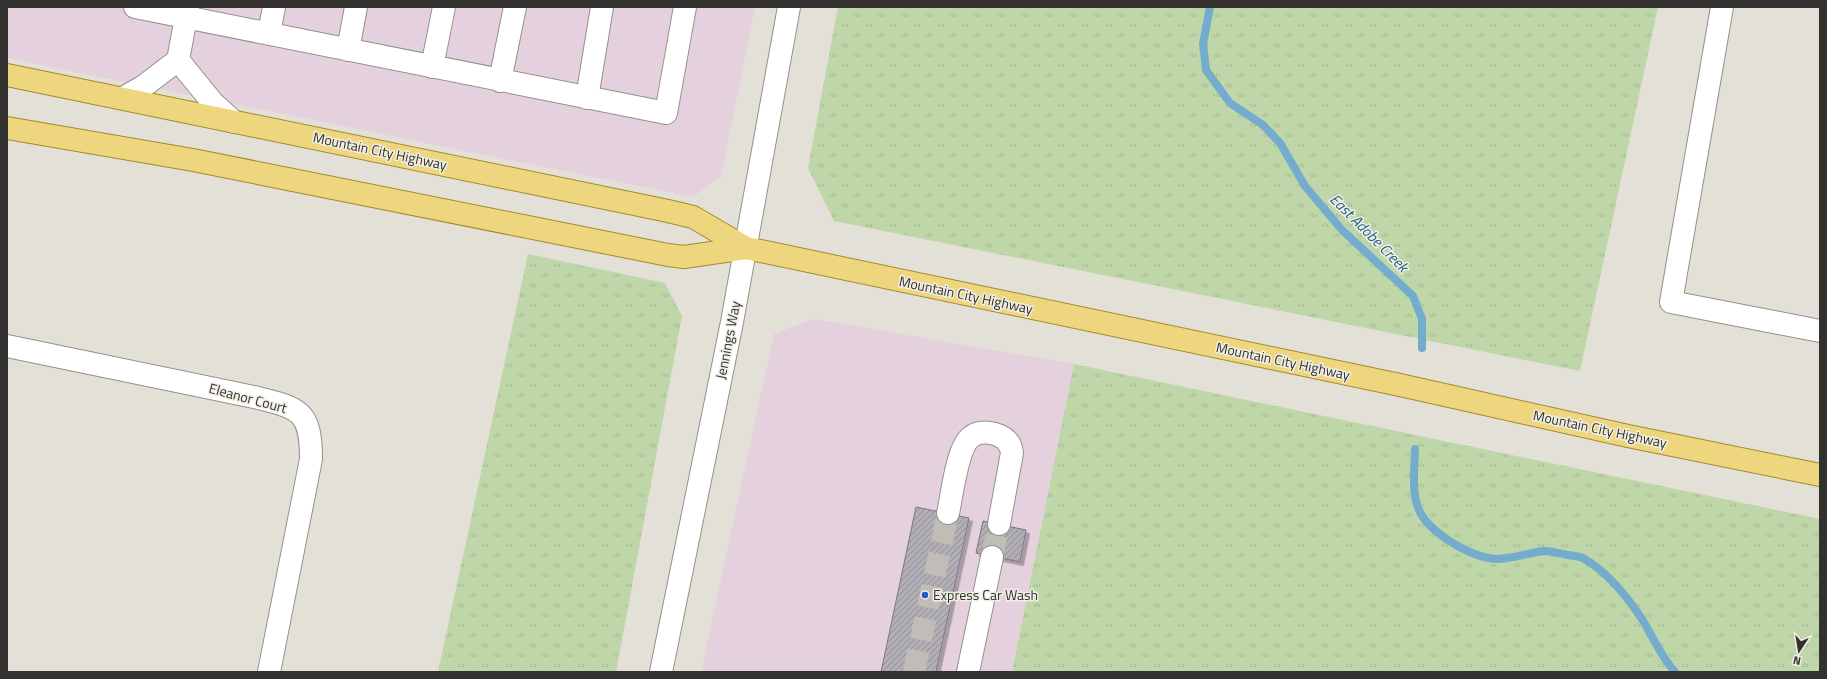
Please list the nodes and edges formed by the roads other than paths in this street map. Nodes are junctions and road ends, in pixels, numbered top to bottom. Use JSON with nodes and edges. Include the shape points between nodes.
{"nodes":[{"id":1,"x":135,"y":7,"type":"edge"},
{"id":2,"x":274,"y":7,"type":"edge"},
{"id":3,"x":356,"y":7,"type":"edge"},
{"id":4,"x":444,"y":7,"type":"edge"},
{"id":5,"x":515,"y":7,"type":"edge"},
{"id":6,"x":602,"y":7,"type":"edge"},
{"id":7,"x":685,"y":7,"type":"edge"},
{"id":8,"x":789,"y":7,"type":"edge"},
{"id":9,"x":1722,"y":7,"type":"edge"},
{"id":10,"x":187,"y":12,"type":"edge"},
{"id":11,"x":269,"y":34,"type":"junction"},
{"id":12,"x":348,"y":50,"type":"junction"},
{"id":13,"x":178,"y":60,"type":"junction"},
{"id":14,"x":432,"y":67,"type":"junction"},
{"id":15,"x":7,"y":74,"type":"edge"},
{"id":16,"x":500,"y":81,"type":"junction"},
{"id":17,"x":123,"y":98,"type":"junction"},
{"id":18,"x":587,"y":98,"type":"junction"},
{"id":19,"x":234,"y":122,"type":"junction"},
{"id":20,"x":7,"y":128,"type":"edge"},
{"id":21,"x":746,"y":248,"type":"junction"},
{"id":22,"x":1820,"y":331,"type":"edge"},
{"id":23,"x":7,"y":346,"type":"edge"},
{"id":24,"x":1820,"y":475,"type":"edge"},
{"id":25,"x":948,"y":513,"type":"tunnel mouth"},
{"id":26,"x":999,"y":524,"type":"tunnel mouth"},
{"id":27,"x":992,"y":557,"type":"tunnel mouth"},
{"id":28,"x":269,"y":672,"type":"edge"},
{"id":29,"x":661,"y":672,"type":"edge"},
{"id":30,"x":968,"y":672,"type":"edge"}],
"edges":[{"from":1,"to":10,"type":"street"},
{"from":2,"to":11,"type":"street"},
{"from":3,"to":12,"type":"street"},
{"from":4,"to":14,"type":"street"},
{"from":5,"to":16,"type":"street"},
{"from":6,"to":18,"type":"street"},
{"from":7,"to":18,"type":"street","via":[[666,114]]},
{"from":8,"to":21,"type":"street","name":"Jennings Way"},
{"from":9,"to":22,"type":"street","via":[[1671,302]]},
{"from":10,"to":11,"type":"street"},
{"from":10,"to":13,"type":"street"},
{"from":11,"to":12,"type":"street"},
{"from":12,"to":14,"type":"street"},
{"from":13,"to":17,"type":"street","via":[[144,86]]},
{"from":13,"to":19,"type":"street","via":[[213,103]]},
{"from":14,"to":16,"type":"street"},
{"from":15,"to":17,"type":"main road","name":"Mountain City Highway"},
{"from":16,"to":18,"type":"street"},
{"from":17,"to":19,"type":"main road","name":"Mountain City Highway"},
{"from":19,"to":21,"type":"main road","name":"Mountain City Highway","via":[[674,212],[693,217]]},
{"from":20,"to":21,"type":"main road","name":"Mountain City Highway","via":[[255,172],[668,255],[684,257]]},
{"from":21,"to":24,"type":"main road","name":"Mountain City Highway"},
{"from":21,"to":29,"type":"street","name":"Jennings Way"},
{"from":23,"to":28,"type":"street","name":"Eleanor Court","via":[[286,405],[303,416],[311,436],[311,459]]},
{"from":25,"to":26,"type":"street","via":[[965,442],[978,433],[995,434],[1009,443],[1012,453]]},
{"from":27,"to":30,"type":"street"}]}
